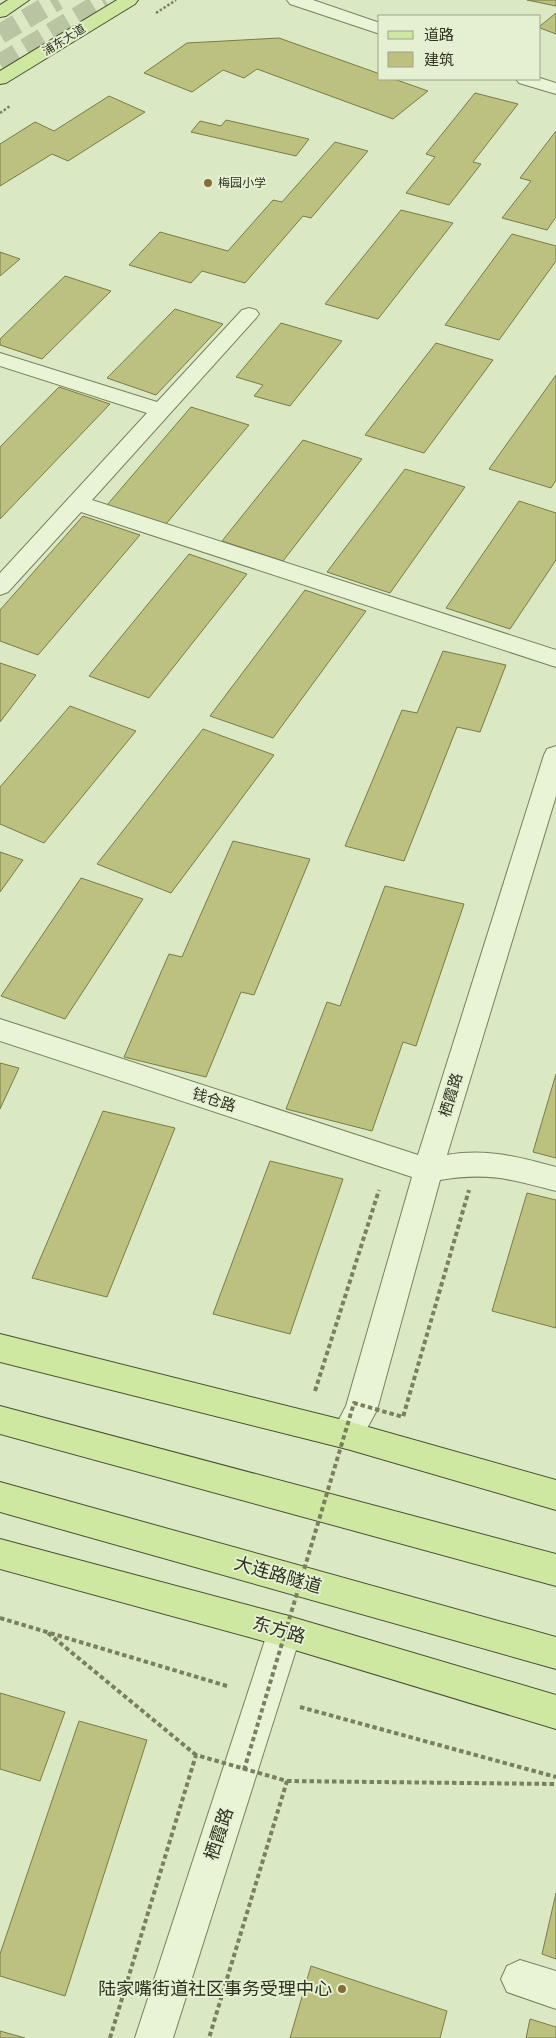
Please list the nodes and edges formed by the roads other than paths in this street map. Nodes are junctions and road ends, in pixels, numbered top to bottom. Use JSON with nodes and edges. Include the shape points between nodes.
{"nodes":[{"id":1,"x":20,"y":0,"type":"edge"},
{"id":2,"x":129,"y":0,"type":"edge"},
{"id":3,"x":296,"y":0,"type":"edge"},
{"id":4,"x":0,"y":12,"type":"edge"},
{"id":5,"x":378,"y":28,"type":"edge"},
{"id":6,"x":0,"y":80,"type":"edge"},
{"id":7,"x":528,"y":80,"type":"edge"},
{"id":8,"x":556,"y":89,"type":"edge"},
{"id":9,"x":249,"y":314,"type":"dead end"},
{"id":10,"x":0,"y":359,"type":"edge"},
{"id":11,"x":160,"y":410,"type":"junction"},
{"id":12,"x":77,"y":503,"type":"junction"},
{"id":13,"x":0,"y":587,"type":"edge"},
{"id":14,"x":556,"y":659,"type":"edge"},
{"id":15,"x":556,"y":755,"type":"edge"},
{"id":16,"x":0,"y":1030,"type":"edge"},
{"id":17,"x":428,"y":1170,"type":"junction"},
{"id":18,"x":556,"y":1179,"type":"edge"},
{"id":19,"x":0,"y":1348,"type":"edge"},
{"id":20,"x":0,"y":1420,"type":"edge"},
{"id":21,"x":347,"y":1435,"type":"junction"},
{"id":22,"x":556,"y":1495,"type":"edge"},
{"id":23,"x":0,"y":1498,"type":"edge"},
{"id":24,"x":0,"y":1554,"type":"edge"},
{"id":25,"x":556,"y":1570,"type":"edge"},
{"id":26,"x":285,"y":1631,"type":"junction"},
{"id":27,"x":556,"y":1653,"type":"edge"},
{"id":28,"x":556,"y":1712,"type":"edge"},
{"id":29,"x":520,"y":1979,"type":"dead end"},
{"id":30,"x":556,"y":1990,"type":"edge"},
{"id":31,"x":154,"y":2038,"type":"edge"}],
"edges":[{"from":1,"to":4,"type":"main road"},
{"from":2,"to":6,"type":"main road","name":"浦东大道"},
{"from":3,"to":5,"type":"street"},
{"from":7,"to":8,"type":"street"},
{"from":9,"to":11,"type":"street"},
{"from":10,"to":11,"type":"street"},
{"from":11,"to":12,"type":"street"},
{"from":12,"to":13,"type":"street"},
{"from":12,"to":14,"type":"street"},
{"from":15,"to":17,"type":"street","name":"栖霞路"},
{"from":16,"to":17,"type":"street","name":"钱仓路"},
{"from":17,"to":18,"type":"street","via":[[464,1164],[502,1165]]},
{"from":17,"to":21,"type":"street","name":"栖霞路","via":[[361,1410]]},
{"from":19,"to":21,"type":"main road"},
{"from":20,"to":25,"type":"main road"},
{"from":21,"to":22,"type":"main road"},
{"from":23,"to":27,"type":"main road","name":"大连路隧道"},
{"from":24,"to":26,"type":"main road","name":"东方路"},
{"from":26,"to":28,"type":"main road","name":"东方路"},
{"from":26,"to":31,"type":"street","name":"栖霞路"},
{"from":29,"to":30,"type":"street"}]}
